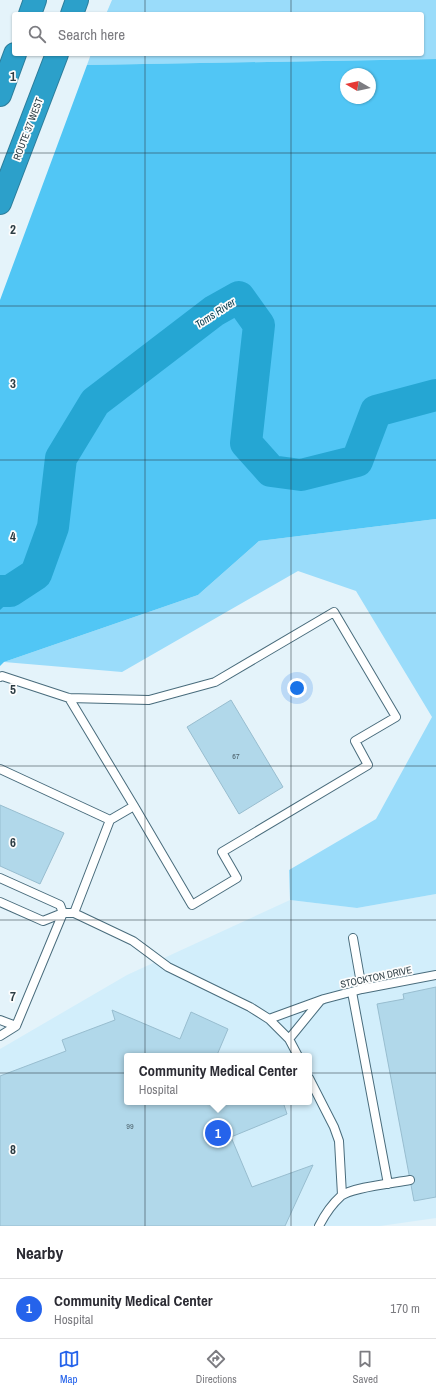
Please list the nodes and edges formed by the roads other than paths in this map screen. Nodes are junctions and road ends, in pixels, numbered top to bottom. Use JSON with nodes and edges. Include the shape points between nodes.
{"nodes":[{"id":1,"x":35,"y":0,"type":"edge"},
{"id":2,"x":77,"y":0,"type":"edge"},
{"id":3,"x":31,"y":12,"type":"edge"},
{"id":4,"x":73,"y":12,"type":"edge"},
{"id":5,"x":14,"y":56,"type":"edge"},
{"id":6,"x":56,"y":56,"type":"edge"},
{"id":7,"x":0,"y":95,"type":"edge"},
{"id":8,"x":0,"y":203,"type":"edge"},
{"id":9,"x":0,"y":677,"type":"edge"},
{"id":10,"x":68,"y":698,"type":"junction"},
{"id":11,"x":0,"y":769,"type":"edge"},
{"id":12,"x":134,"y":806,"type":"junction"},
{"id":13,"x":110,"y":820,"type":"junction"},
{"id":14,"x":0,"y":878,"type":"edge"},
{"id":15,"x":0,"y":902,"type":"edge"},
{"id":16,"x":63,"y":913,"type":"junction"},
{"id":17,"x":74,"y":913,"type":"junction"},
{"id":18,"x":353,"y":938,"type":"dead end"},
{"id":19,"x":436,"y":975,"type":"edge"},
{"id":20,"x":362,"y":989,"type":"junction"},
{"id":21,"x":352,"y":992,"type":"junction"},
{"id":22,"x":320,"y":1000,"type":"junction"},
{"id":23,"x":0,"y":1020,"type":"edge"},
{"id":24,"x":269,"y":1020,"type":"junction"},
{"id":25,"x":16,"y":1026,"type":"junction"},
{"id":26,"x":0,"y":1036,"type":"edge"},
{"id":27,"x":289,"y":1039,"type":"junction"},
{"id":28,"x":296,"y":1053,"type":"edge"},
{"id":29,"x":312,"y":1084,"type":"edge"},
{"id":30,"x":410,"y":1180,"type":"dead end"},
{"id":31,"x":388,"y":1184,"type":"junction"},
{"id":32,"x":342,"y":1195,"type":"junction"},
{"id":33,"x":319,"y":1226,"type":"edge"}],
"edges":[{"from":1,"to":3,"type":"highway"},
{"from":2,"to":4,"type":"highway"},
{"from":5,"to":7,"type":"highway"},
{"from":6,"to":8,"type":"highway","name":"ROUTE 37 WEST"},
{"from":9,"to":10,"type":"lane"},
{"from":10,"to":12,"type":"lane"},
{"from":10,"to":12,"type":"lane","via":[[149,700],[215,682],[334,612],[396,717],[355,741],[368,765],[222,852],[237,878],[192,905]]},
{"from":11,"to":13,"type":"lane"},
{"from":12,"to":13,"type":"lane"},
{"from":13,"to":17,"type":"lane"},
{"from":14,"to":16,"type":"lane","via":[[60,905]]},
{"from":15,"to":16,"type":"lane","via":[[43,921]]},
{"from":16,"to":17,"type":"lane"},
{"from":16,"to":25,"type":"lane"},
{"from":17,"to":24,"type":"lane","via":[[133,941],[168,966],[250,1007]]},
{"from":18,"to":20,"type":"lane"},
{"from":19,"to":20,"type":"lane","name":"STOCKTON DRIVE"},
{"from":20,"to":21,"type":"lane","name":"STOCKTON DRIVE"},
{"from":21,"to":22,"type":"lane","name":"STOCKTON DRIVE"},
{"from":21,"to":31,"type":"lane"},
{"from":22,"to":24,"type":"lane","name":"STOCKTON DRIVE"},
{"from":22,"to":27,"type":"lane"},
{"from":23,"to":25,"type":"lane"},
{"from":24,"to":27,"type":"lane"},
{"from":25,"to":26,"type":"lane"},
{"from":27,"to":28,"type":"lane"},
{"from":29,"to":32,"type":"lane","via":[[339,1140]]},
{"from":30,"to":31,"type":"lane"},
{"from":31,"to":32,"type":"lane"},
{"from":32,"to":33,"type":"lane","via":[[327,1210]]}]}
